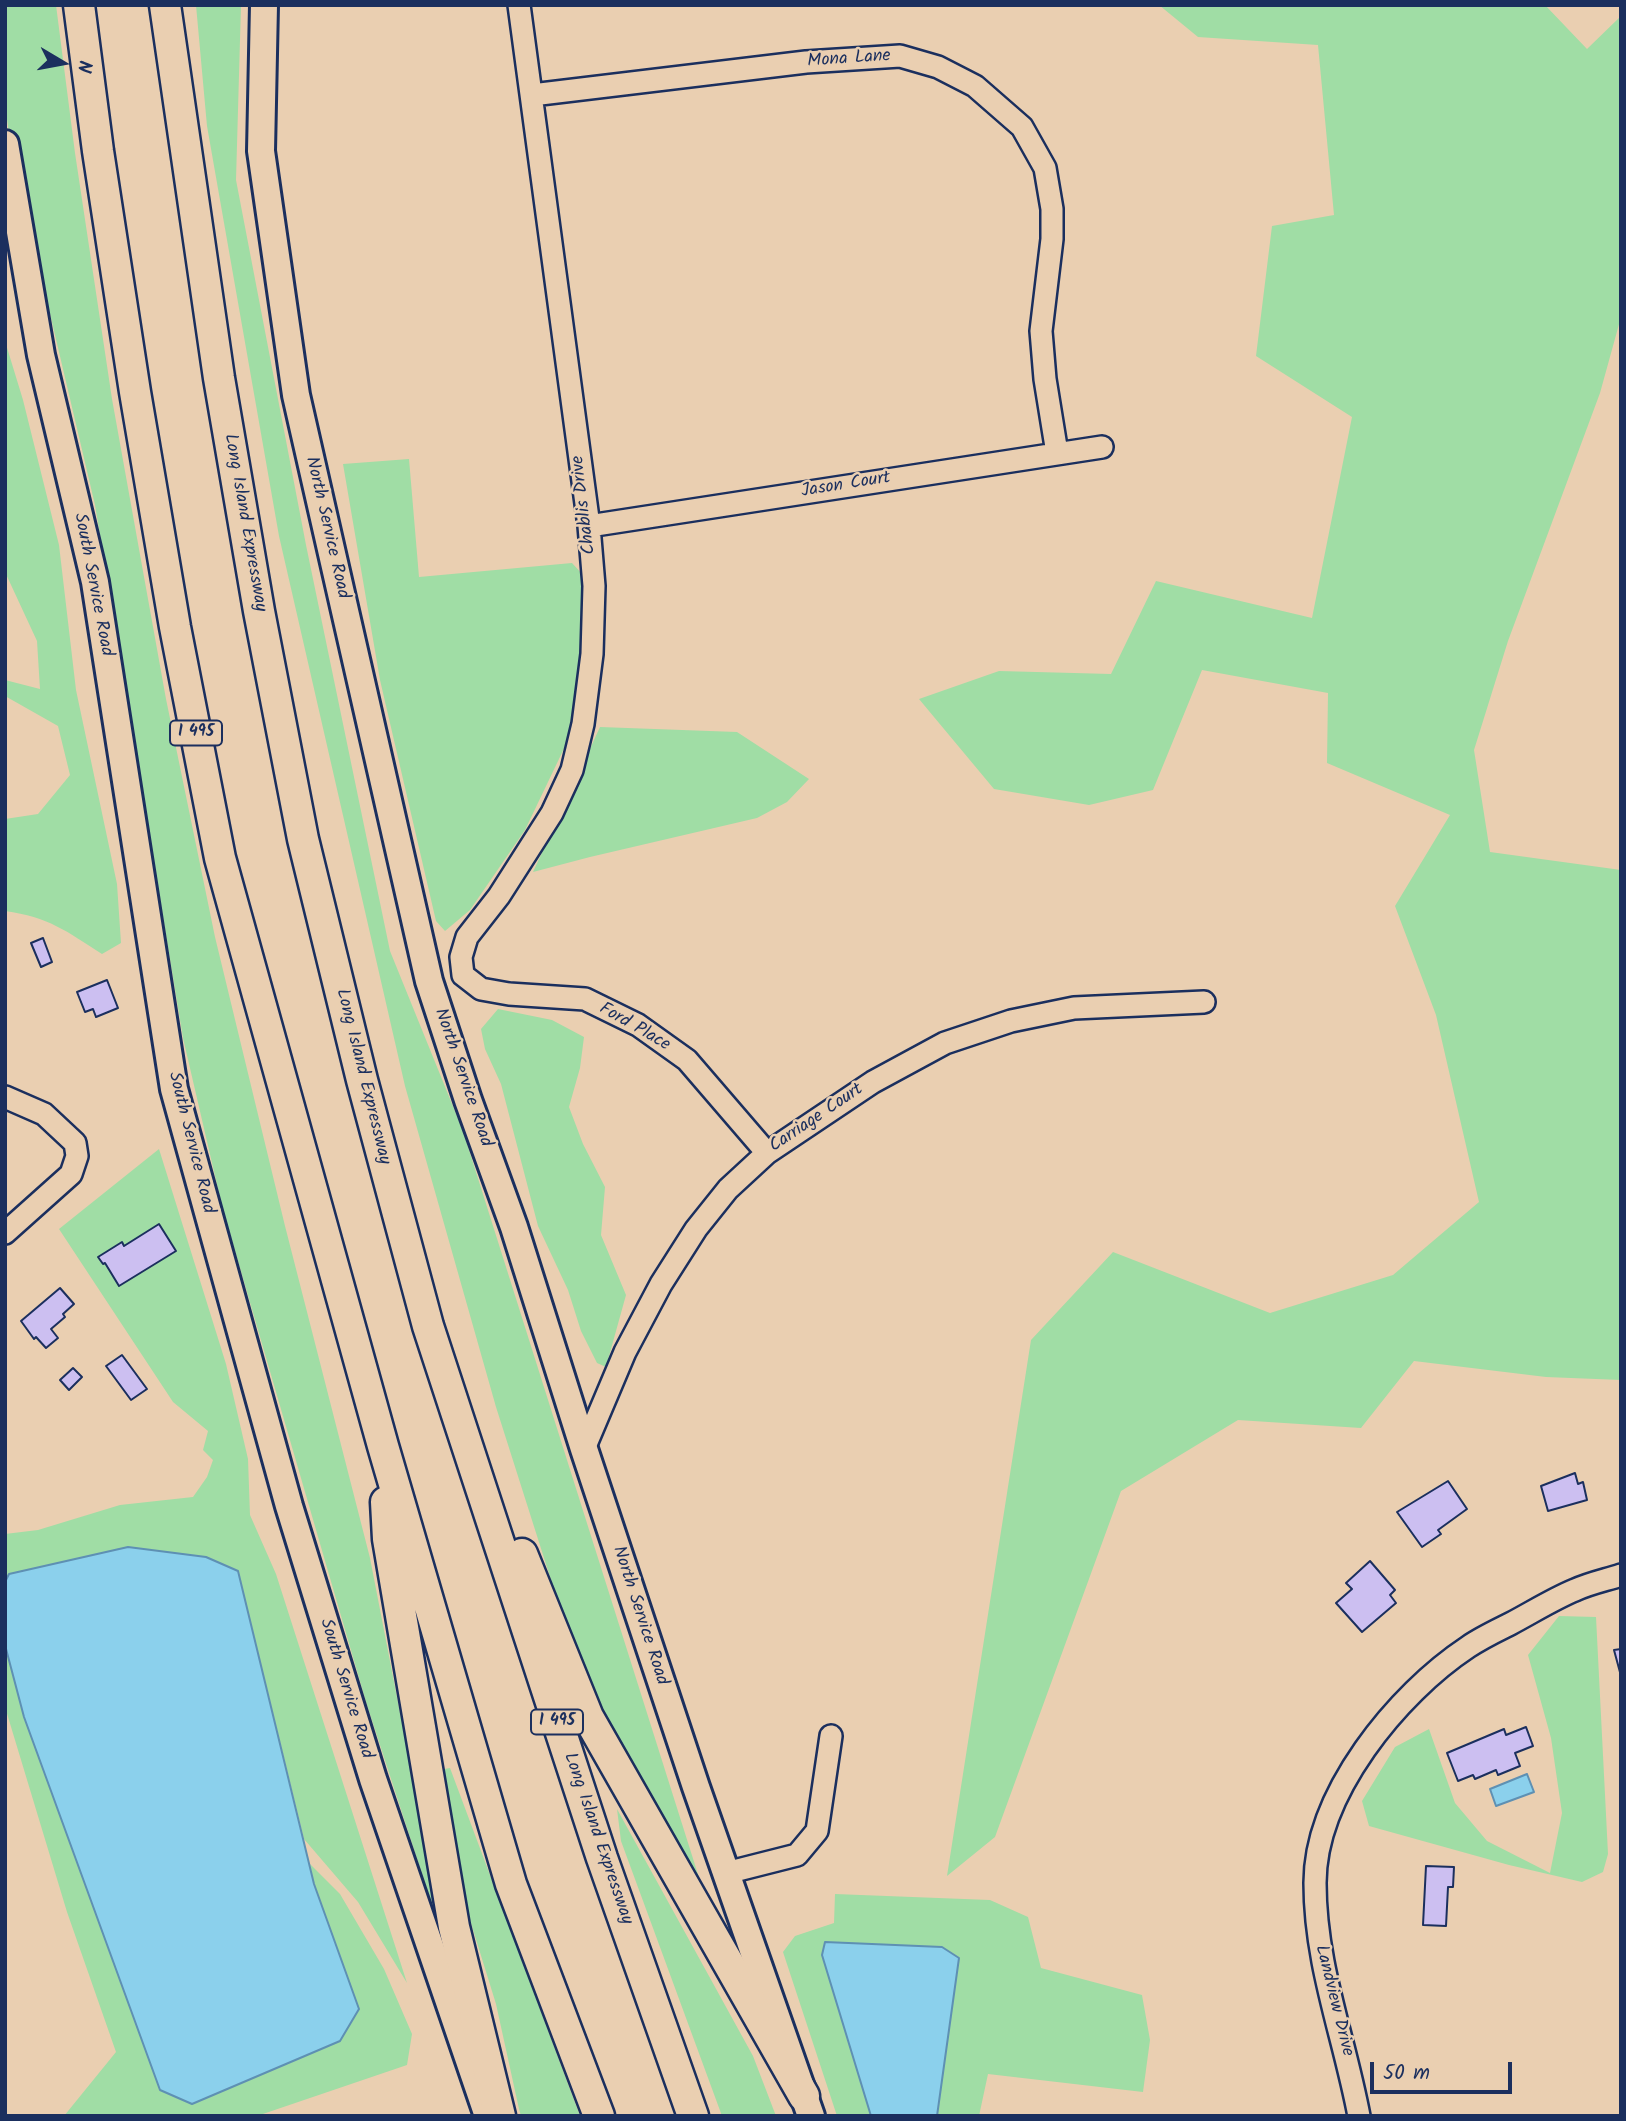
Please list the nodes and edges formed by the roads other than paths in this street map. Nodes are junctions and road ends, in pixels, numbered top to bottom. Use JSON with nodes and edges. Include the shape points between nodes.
{"nodes":[{"id":1,"x":79,"y":5,"type":"edge"},
{"id":2,"x":165,"y":5,"type":"edge"},
{"id":3,"x":264,"y":5,"type":"edge"},
{"id":4,"x":519,"y":5,"type":"edge"},
{"id":5,"x":532,"y":95,"type":"junction"},
{"id":6,"x":5,"y":144,"type":"edge"},
{"id":7,"x":1102,"y":447,"type":"dead end"},
{"id":8,"x":1057,"y":453,"type":"junction"},
{"id":9,"x":589,"y":526,"type":"junction"},
{"id":10,"x":463,"y":975,"type":"joint"},
{"id":11,"x":1204,"y":1002,"type":"dead end"},
{"id":12,"x":5,"y":1097,"type":"edge"},
{"id":13,"x":766,"y":1153,"type":"junction"},
{"id":14,"x":5,"y":1233,"type":"edge"},
{"id":15,"x":428,"y":1326,"type":"junction"},
{"id":16,"x":383,"y":1446,"type":"junction"},
{"id":17,"x":584,"y":1449,"type":"junction"},
{"id":18,"x":1621,"y":1575,"type":"edge"},
{"id":19,"x":831,"y":1736,"type":"dead end"},
{"id":20,"x":726,"y":1873,"type":"junction"},
{"id":21,"x":807,"y":2106,"type":"edge"},
{"id":22,"x":488,"y":2116,"type":"edge"},
{"id":23,"x":500,"y":2116,"type":"edge"},
{"id":24,"x":599,"y":2116,"type":"edge"},
{"id":25,"x":693,"y":2116,"type":"edge"},
{"id":26,"x":1359,"y":2116,"type":"edge"}],
"edges":[{"from":1,"to":16,"type":"highway","number":"I 495","via":[[135,392],[220,858]]},
{"from":2,"to":15,"type":"highway","name":"Long Island Expressway","number":"I 495","via":[[219,378],[303,839]]},
{"from":3,"to":17,"type":"main road","name":"North Service Road","via":[[261,151],[296,395],[429,981]]},
{"from":4,"to":5,"type":"street","name":"Chablis Drive"},
{"from":5,"to":8,"type":"street","name":"Mona Lane","via":[[806,62],[900,56],[938,67],[975,86],[1022,127],[1045,168],[1052,239],[1041,331]]},
{"from":5,"to":9,"type":"street","name":"Chablis Drive"},
{"from":6,"to":22,"type":"main road","name":"South Service Road","via":[[41,355],[95,582],[173,1089],[289,1506],[373,1779]]},
{"from":7,"to":8,"type":"street","name":"Jason Court"},
{"from":8,"to":9,"type":"street","name":"Jason Court"},
{"from":9,"to":10,"type":"street","name":"Chablis Drive","via":[[594,586],[592,654],[572,770],[552,813],[467,937],[461,957]]},
{"from":10,"to":13,"type":"street","name":"Ford Place","via":[[481,989],[584,999],[638,1025],[687,1060]]},
{"from":11,"to":13,"type":"street","name":"Carriage Court","via":[[1074,1008],[1011,1021],[945,1043],[873,1082]]},
{"from":12,"to":14,"type":"street","via":[[44,1114],[75,1143],[78,1156],[71,1174]]},
{"from":13,"to":17,"type":"street","name":"Carriage Court","via":[[728,1189],[661,1284],[625,1352]]},
{"from":15,"to":21,"type":"highway","via":[[589,1717]]},
{"from":15,"to":25,"type":"highway","name":"Long Island Expressway","number":"I 495","via":[[602,1858]]},
{"from":16,"to":23,"type":"highway","via":[[388,1539],[454,1927]]},
{"from":16,"to":24,"type":"highway","number":"I 495","via":[[511,1884]]},
{"from":17,"to":20,"type":"main road","name":"North Service Road"},
{"from":18,"to":26,"type":"street","name":"Landview Drive","via":[[1576,1589],[1468,1646],[1419,1685],[1343,1782],[1324,1829],[1315,1879],[1316,1931]]},
{"from":19,"to":20,"type":"street","via":[[817,1832],[797,1854]]},
{"from":20,"to":21,"type":"main road","name":"North Service Road"}]}
